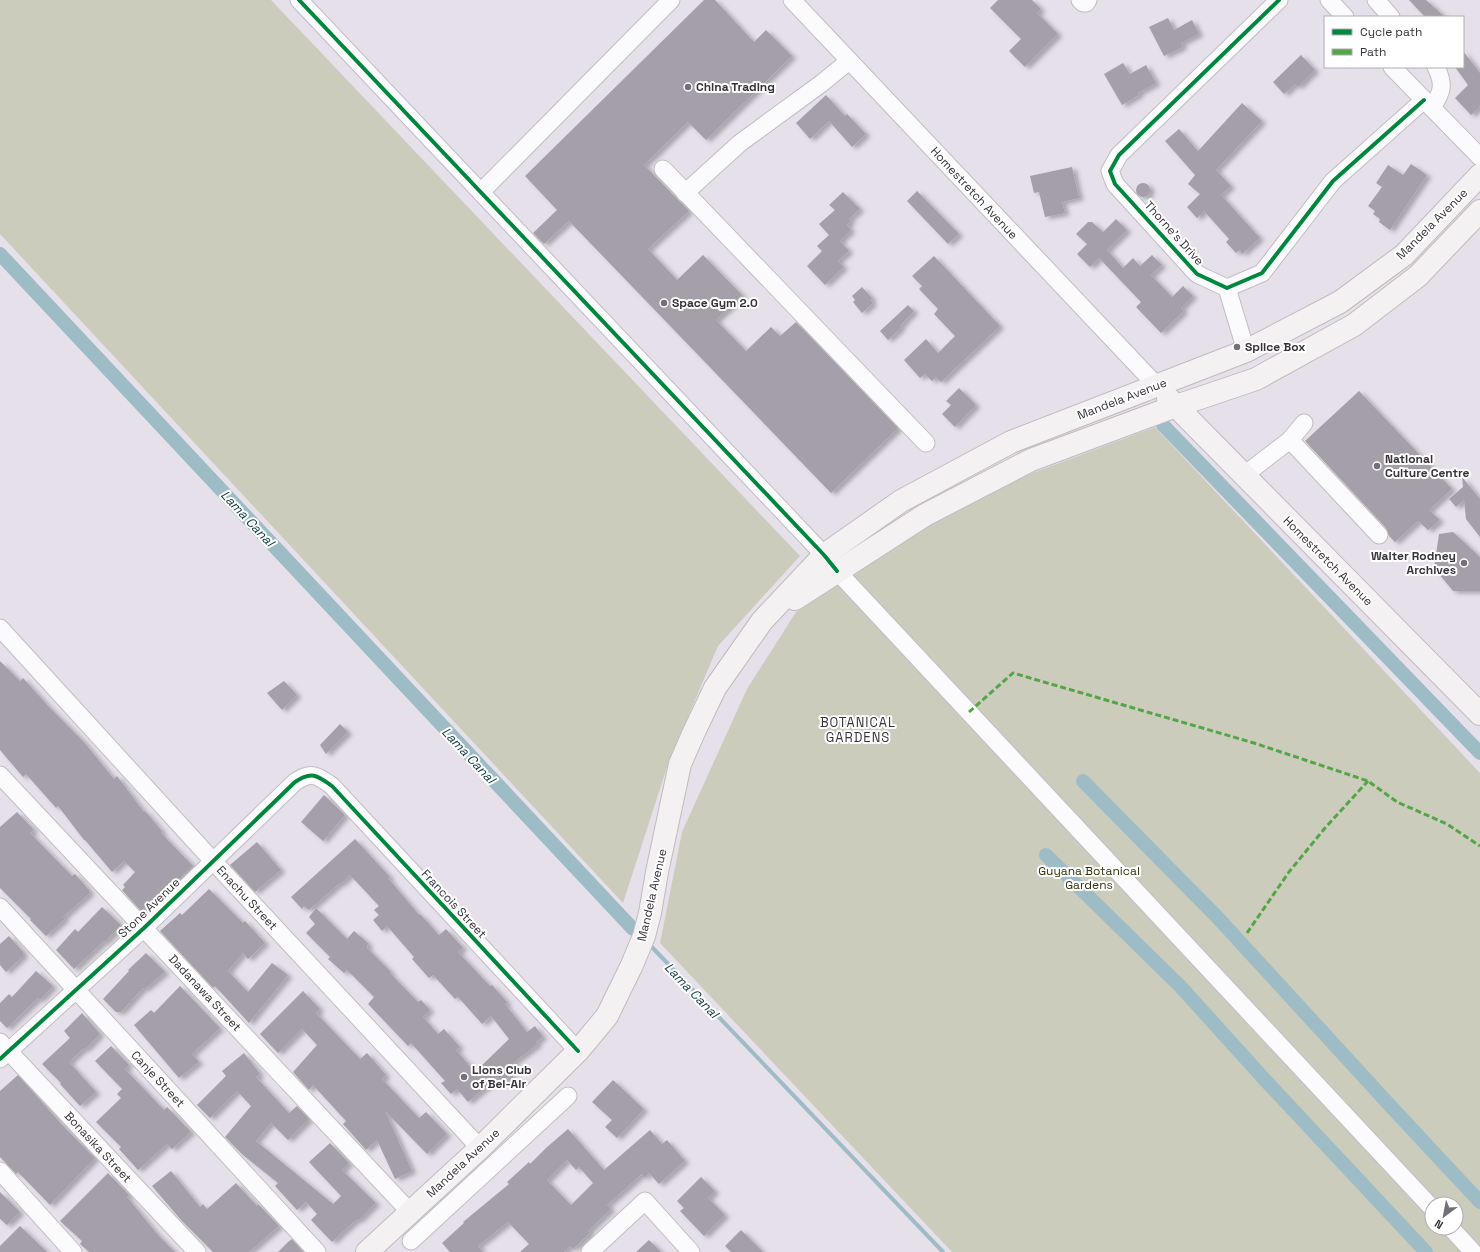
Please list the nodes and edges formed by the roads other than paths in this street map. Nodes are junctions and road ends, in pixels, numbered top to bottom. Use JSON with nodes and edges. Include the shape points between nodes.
{"nodes":[{"id":1,"x":299,"y":0,"type":"edge"},
{"id":2,"x":671,"y":0,"type":"edge"},
{"id":3,"x":792,"y":0,"type":"edge"},
{"id":4,"x":1080,"y":0,"type":"edge"},
{"id":5,"x":1088,"y":0,"type":"edge"},
{"id":6,"x":1279,"y":0,"type":"edge"},
{"id":7,"x":1329,"y":0,"type":"edge"},
{"id":8,"x":1376,"y":0,"type":"edge"},
{"id":9,"x":1344,"y":16,"type":"edge"},
{"id":10,"x":1391,"y":16,"type":"edge"},
{"id":11,"x":849,"y":61,"type":"junction"},
{"id":12,"x":1393,"y":68,"type":"edge"},
{"id":13,"x":1436,"y":68,"type":"edge"},
{"id":14,"x":1428,"y":104,"type":"junction"},
{"id":15,"x":1480,"y":157,"type":"edge"},
{"id":16,"x":663,"y":169,"type":"dead end"},
{"id":17,"x":1480,"y":175,"type":"edge"},
{"id":18,"x":481,"y":192,"type":"junction"},
{"id":19,"x":685,"y":193,"type":"junction"},
{"id":20,"x":1480,"y":211,"type":"edge"},
{"id":21,"x":1227,"y":288,"type":"junction"},
{"id":22,"x":1246,"y":351,"type":"junction"},
{"id":23,"x":1157,"y":386,"type":"junction"},
{"id":24,"x":1176,"y":406,"type":"junction"},
{"id":25,"x":1304,"y":423,"type":"dead end"},
{"id":26,"x":1290,"y":440,"type":"junction"},
{"id":27,"x":926,"y":443,"type":"dead end"},
{"id":28,"x":1243,"y":476,"type":"junction"},
{"id":29,"x":1379,"y":535,"type":"dead end"},
{"id":30,"x":831,"y":563,"type":"junction"},
{"id":31,"x":0,"y":628,"type":"edge"},
{"id":32,"x":1480,"y":714,"type":"edge"},
{"id":33,"x":0,"y":775,"type":"edge"},
{"id":34,"x":312,"y":775,"type":"joint"},
{"id":35,"x":213,"y":861,"type":"junction"},
{"id":36,"x":0,"y":907,"type":"edge"},
{"id":37,"x":144,"y":928,"type":"junction"},
{"id":38,"x":76,"y":990,"type":"junction"},
{"id":39,"x":3,"y":1051,"type":"edge"},
{"id":40,"x":578,"y":1051,"type":"junction"},
{"id":41,"x":568,"y":1096,"type":"dead end"},
{"id":42,"x":480,"y":1148,"type":"junction"},
{"id":43,"x":0,"y":1171,"type":"edge"},
{"id":44,"x":1424,"y":1199,"type":"edge"},
{"id":45,"x":403,"y":1218,"type":"junction"},
{"id":46,"x":1458,"y":1236,"type":"edge"},
{"id":47,"x":416,"y":1246,"type":"edge"},
{"id":48,"x":73,"y":1252,"type":"edge"},
{"id":49,"x":197,"y":1252,"type":"edge"},
{"id":50,"x":317,"y":1252,"type":"edge"},
{"id":51,"x":367,"y":1252,"type":"edge"},
{"id":52,"x":590,"y":1252,"type":"edge"},
{"id":53,"x":691,"y":1252,"type":"edge"},
{"id":54,"x":1473,"y":1252,"type":"edge"}],
"edges":[{"from":1,"to":18,"type":"street"},
{"from":2,"to":18,"type":"street"},
{"from":3,"to":11,"type":"street","name":"Homestretch Avenue"},
{"from":4,"to":5,"type":"street","via":[[1083,3]]},
{"from":6,"to":21,"type":"street","name":"Thorne's Drive","via":[[1119,155],[1110,171],[1115,184],[1197,274]]},
{"from":7,"to":9,"type":"street"},
{"from":8,"to":10,"type":"street"},
{"from":11,"to":19,"type":"street","via":[[740,142]]},
{"from":11,"to":23,"type":"street","name":"Homestretch Avenue"},
{"from":12,"to":14,"type":"street"},
{"from":13,"to":14,"type":"street","via":[[1442,86],[1440,96]]},
{"from":14,"to":15,"type":"street"},
{"from":14,"to":21,"type":"street","via":[[1333,181],[1262,273]]},
{"from":16,"to":19,"type":"street"},
{"from":17,"to":22,"type":"main road","name":"Mandela Avenue","via":[[1404,255],[1340,302]]},
{"from":18,"to":30,"type":"street"},
{"from":19,"to":27,"type":"street"},
{"from":20,"to":24,"type":"main road","name":"Mandela Avenue","via":[[1418,276],[1354,325],[1256,379]]},
{"from":21,"to":22,"type":"street"},
{"from":22,"to":23,"type":"main road","name":"Mandela Avenue"},
{"from":23,"to":24,"type":"main road","name":"Homestretch Avenue"},
{"from":23,"to":30,"type":"main road","name":"Mandela Avenue","via":[[1012,442],[901,501]]},
{"from":24,"to":28,"type":"main road","name":"Homestretch Avenue"},
{"from":24,"to":30,"type":"main road","name":"Mandela Avenue","via":[[1031,460]]},
{"from":25,"to":26,"type":"street"},
{"from":26,"to":28,"type":"street"},
{"from":26,"to":29,"type":"street"},
{"from":28,"to":32,"type":"main road","name":"Homestretch Avenue"},
{"from":30,"to":40,"type":"main road","name":"Mandela Avenue","via":[[762,621],[715,688],[680,764],[642,942],[611,1009]]},
{"from":30,"to":44,"type":"street"},
{"from":31,"to":35,"type":"street","name":"Enachu Street"},
{"from":33,"to":37,"type":"street","name":"Dadanawa Street"},
{"from":34,"to":35,"type":"street","name":"Stone Avenue","via":[[295,782]]},
{"from":34,"to":40,"type":"street","name":"Francois Street","via":[[332,786]]},
{"from":35,"to":37,"type":"street","name":"Stone Avenue"},
{"from":35,"to":42,"type":"street","name":"Enachu Street"},
{"from":36,"to":38,"type":"street","name":"Canje Street"},
{"from":37,"to":38,"type":"street","name":"Stone Avenue"},
{"from":37,"to":45,"type":"street","name":"Dadanawa Street"},
{"from":38,"to":39,"type":"street","name":"Stone Avenue"},
{"from":38,"to":50,"type":"street","name":"Canje Street"},
{"from":39,"to":49,"type":"street","name":"Bonasika Street"},
{"from":40,"to":42,"type":"main road","name":"Mandela Avenue"},
{"from":41,"to":47,"type":"street"},
{"from":42,"to":45,"type":"main road","name":"Mandela Avenue"},
{"from":43,"to":48,"type":"street"},
{"from":45,"to":47,"type":"street","name":"Dadanawa Street"},
{"from":45,"to":51,"type":"main road","name":"Mandela Avenue"},
{"from":46,"to":54,"type":"street"},
{"from":52,"to":53,"type":"street","via":[[645,1201]]}]}
